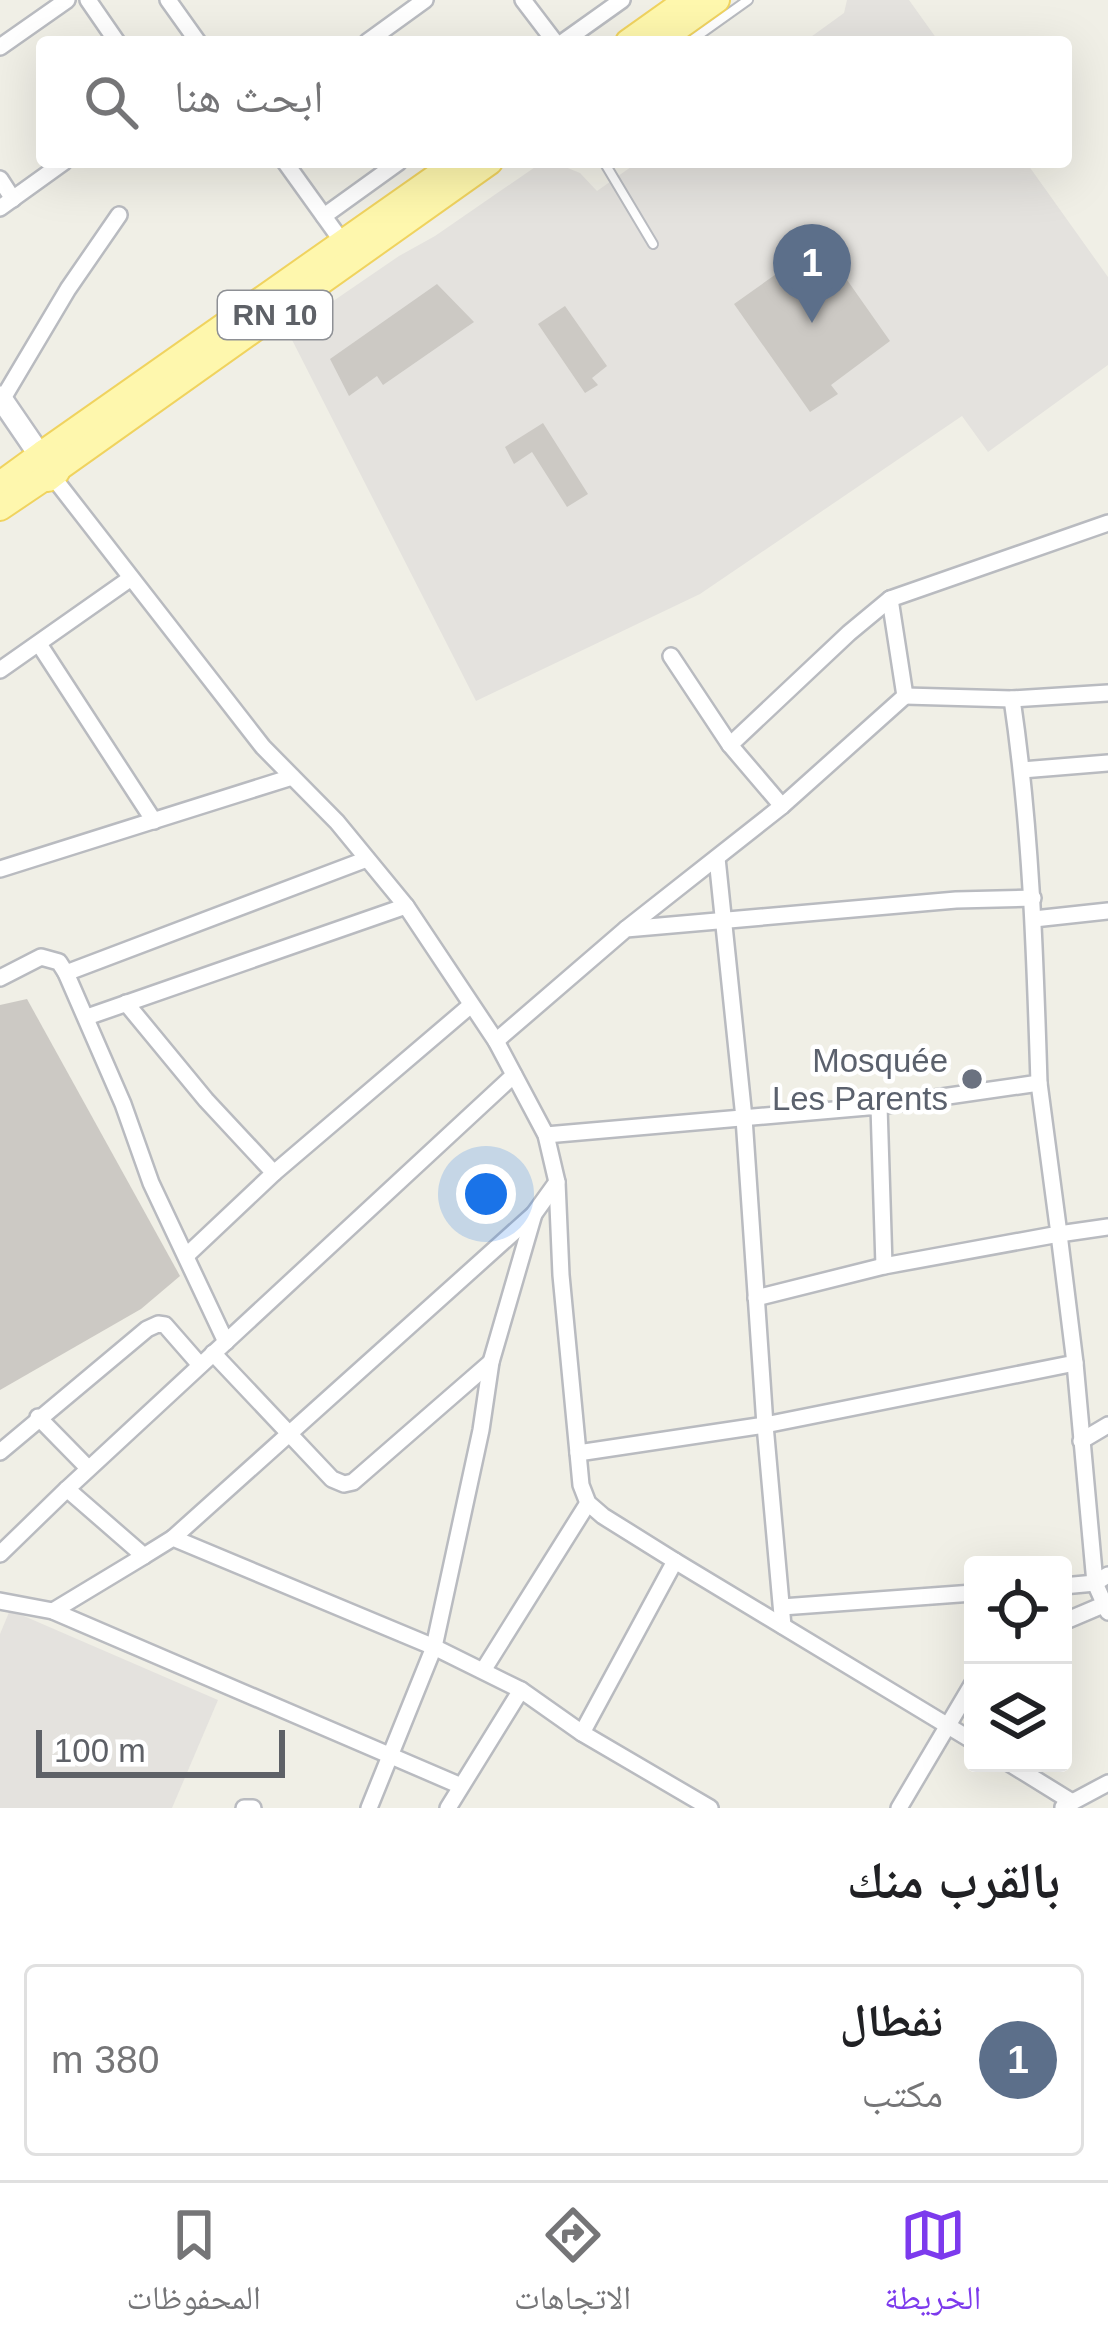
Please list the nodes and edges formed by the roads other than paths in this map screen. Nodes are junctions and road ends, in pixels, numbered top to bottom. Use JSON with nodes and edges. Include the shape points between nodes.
{"nodes":[{"id":1,"x":67,"y":0,"type":"edge"},
{"id":2,"x":88,"y":0,"type":"edge"},
{"id":3,"x":168,"y":0,"type":"edge"},
{"id":4,"x":425,"y":0,"type":"edge"},
{"id":5,"x":523,"y":0,"type":"edge"},
{"id":6,"x":622,"y":0,"type":"edge"},
{"id":7,"x":687,"y":0,"type":"edge"},
{"id":8,"x":717,"y":0,"type":"edge"},
{"id":9,"x":748,"y":0,"type":"edge"},
{"id":10,"x":113,"y":36,"type":"edge"},
{"id":11,"x":194,"y":36,"type":"edge"},
{"id":12,"x":375,"y":36,"type":"edge"},
{"id":13,"x":554,"y":36,"type":"edge"},
{"id":14,"x":568,"y":36,"type":"edge"},
{"id":15,"x":636,"y":36,"type":"edge"},
{"id":16,"x":666,"y":36,"type":"edge"},
{"id":17,"x":697,"y":36,"type":"edge"},
{"id":18,"x":0,"y":47,"type":"edge"},
{"id":19,"x":56,"y":168,"type":"edge"},
{"id":20,"x":289,"y":168,"type":"edge"},
{"id":21,"x":390,"y":168,"type":"edge"},
{"id":22,"x":450,"y":168,"type":"edge"},
{"id":23,"x":480,"y":168,"type":"edge"},
{"id":24,"x":608,"y":168,"type":"edge"},
{"id":25,"x":0,"y":179,"type":"edge"},
{"id":26,"x":6,"y":203,"type":"edge"},
{"id":27,"x":118,"y":215,"type":"dead end"},
{"id":28,"x":324,"y":216,"type":"junction"},
{"id":29,"x":653,"y":244,"type":"dead end"},
{"id":30,"x":348,"y":251,"type":"junction"},
{"id":31,"x":1,"y":398,"type":"edge"},
{"id":32,"x":45,"y":465,"type":"junction"},
{"id":33,"x":0,"y":484,"type":"edge"},
{"id":34,"x":0,"y":508,"type":"edge"},
{"id":35,"x":1108,"y":523,"type":"edge"},
{"id":36,"x":131,"y":578,"type":"junction"},
{"id":37,"x":890,"y":599,"type":"junction"},
{"id":38,"x":39,"y":644,"type":"junction"},
{"id":39,"x":671,"y":656,"type":"dead end"},
{"id":40,"x":0,"y":670,"type":"edge"},
{"id":41,"x":1108,"y":693,"type":"edge"},
{"id":42,"x":905,"y":696,"type":"junction"},
{"id":43,"x":1012,"y":699,"type":"junction"},
{"id":44,"x":730,"y":746,"type":"junction"},
{"id":45,"x":1108,"y":763,"type":"edge"},
{"id":46,"x":1022,"y":770,"type":"junction"},
{"id":47,"x":292,"y":777,"type":"junction"},
{"id":48,"x":782,"y":806,"type":"junction"},
{"id":49,"x":154,"y":821,"type":"junction"},
{"id":50,"x":717,"y":858,"type":"junction"},
{"id":51,"x":368,"y":859,"type":"junction"},
{"id":52,"x":0,"y":869,"type":"edge"},
{"id":53,"x":1033,"y":898,"type":"junction"},
{"id":54,"x":406,"y":906,"type":"junction"},
{"id":55,"x":1108,"y":911,"type":"edge"},
{"id":56,"x":1034,"y":919,"type":"junction"},
{"id":57,"x":722,"y":923,"type":"junction"},
{"id":58,"x":626,"y":929,"type":"junction"},
{"id":59,"x":66,"y":973,"type":"junction"},
{"id":60,"x":0,"y":978,"type":"edge"},
{"id":61,"x":126,"y":1004,"type":"junction"},
{"id":62,"x":471,"y":1005,"type":"junction"},
{"id":63,"x":87,"y":1017,"type":"junction"},
{"id":64,"x":496,"y":1041,"type":"junction"},
{"id":65,"x":514,"y":1075,"type":"junction"},
{"id":66,"x":1040,"y":1083,"type":"junction"},
{"id":67,"x":879,"y":1106,"type":"junction"},
{"id":68,"x":744,"y":1118,"type":"junction"},
{"id":69,"x":546,"y":1135,"type":"junction"},
{"id":70,"x":274,"y":1173,"type":"junction"},
{"id":71,"x":557,"y":1182,"type":"junction"},
{"id":72,"x":534,"y":1214,"type":"junction"},
{"id":73,"x":1108,"y":1227,"type":"edge"},
{"id":74,"x":1059,"y":1234,"type":"junction"},
{"id":75,"x":186,"y":1256,"type":"junction"},
{"id":76,"x":884,"y":1266,"type":"junction"},
{"id":77,"x":756,"y":1298,"type":"junction"},
{"id":78,"x":226,"y":1342,"type":"junction"},
{"id":79,"x":206,"y":1359,"type":"junction"},
{"id":80,"x":491,"y":1362,"type":"junction"},
{"id":81,"x":1075,"y":1363,"type":"junction"},
{"id":82,"x":38,"y":1417,"type":"junction"},
{"id":83,"x":765,"y":1425,"type":"junction"},
{"id":84,"x":1108,"y":1425,"type":"edge"},
{"id":85,"x":289,"y":1435,"type":"junction"},
{"id":86,"x":1081,"y":1442,"type":"junction"},
{"id":87,"x":0,"y":1452,"type":"edge"},
{"id":88,"x":578,"y":1454,"type":"junction"},
{"id":89,"x":88,"y":1468,"type":"junction"},
{"id":90,"x":67,"y":1489,"type":"junction"},
{"id":91,"x":588,"y":1503,"type":"junction"},
{"id":92,"x":173,"y":1538,"type":"junction"},
{"id":93,"x":0,"y":1554,"type":"edge"},
{"id":94,"x":144,"y":1556,"type":"junction"},
{"id":95,"x":675,"y":1561,"type":"junction"},
{"id":96,"x":1102,"y":1579,"type":"edge"},
{"id":97,"x":1072,"y":1584,"type":"edge"},
{"id":98,"x":964,"y":1594,"type":"edge"},
{"id":99,"x":0,"y":1601,"type":"edge"},
{"id":100,"x":782,"y":1607,"type":"junction"},
{"id":101,"x":1105,"y":1608,"type":"edge"},
{"id":102,"x":53,"y":1611,"type":"junction"},
{"id":103,"x":1072,"y":1619,"type":"edge"},
{"id":104,"x":783,"y":1626,"type":"junction"},
{"id":105,"x":434,"y":1647,"type":"junction"},
{"id":106,"x":484,"y":1669,"type":"junction"},
{"id":107,"x":521,"y":1690,"type":"junction"},
{"id":108,"x":964,"y":1698,"type":"edge"},
{"id":109,"x":947,"y":1726,"type":"junction"},
{"id":110,"x":582,"y":1732,"type":"junction"},
{"id":111,"x":964,"y":1736,"type":"edge"},
{"id":112,"x":391,"y":1755,"type":"junction"},
{"id":113,"x":1021,"y":1772,"type":"edge"},
{"id":114,"x":1108,"y":1783,"type":"edge"},
{"id":115,"x":461,"y":1786,"type":"junction"},
{"id":116,"x":685,"y":1802,"type":"edge"},
{"id":117,"x":1067,"y":1805,"type":"edge"},
{"id":118,"x":244,"y":1808,"type":"edge"},
{"id":119,"x":253,"y":1808,"type":"edge"},
{"id":120,"x":369,"y":1808,"type":"edge"},
{"id":121,"x":448,"y":1808,"type":"edge"},
{"id":122,"x":710,"y":1808,"type":"edge"},
{"id":123,"x":899,"y":1808,"type":"edge"}],
"edges":[{"from":1,"to":18,"type":"street"},
{"from":2,"to":10,"type":"street"},
{"from":3,"to":11,"type":"street"},
{"from":4,"to":12,"type":"street"},
{"from":5,"to":13,"type":"street"},
{"from":6,"to":14,"type":"street"},
{"from":7,"to":15,"type":"main road"},
{"from":8,"to":16,"type":"main road"},
{"from":9,"to":17,"type":"lane"},
{"from":19,"to":26,"type":"street"},
{"from":20,"to":28,"type":"street"},
{"from":21,"to":28,"type":"street"},
{"from":22,"to":30,"type":"main road","number":"RN 10"},
{"from":23,"to":30,"type":"main road","number":"RN 10"},
{"from":24,"to":29,"type":"lane"},
{"from":25,"to":26,"type":"street"},
{"from":27,"to":31,"type":"street"},
{"from":28,"to":30,"type":"street"},
{"from":30,"to":32,"type":"main road","number":"RN 10"},
{"from":31,"to":32,"type":"main road"},
{"from":32,"to":33,"type":"main road","number":"RN 10"},
{"from":32,"to":34,"type":"main road","number":"RN 10"},
{"from":32,"to":36,"type":"street"},
{"from":35,"to":37,"type":"street"},
{"from":36,"to":38,"type":"street"},
{"from":36,"to":47,"type":"street"},
{"from":37,"to":42,"type":"street"},
{"from":37,"to":44,"type":"street"},
{"from":38,"to":40,"type":"street"},
{"from":38,"to":49,"type":"street"},
{"from":39,"to":44,"type":"street"},
{"from":41,"to":43,"type":"street"},
{"from":42,"to":43,"type":"street"},
{"from":42,"to":48,"type":"street"},
{"from":43,"to":46,"type":"street"},
{"from":44,"to":48,"type":"street"},
{"from":45,"to":46,"type":"street"},
{"from":46,"to":53,"type":"street"},
{"from":47,"to":49,"type":"street"},
{"from":47,"to":51,"type":"street"},
{"from":48,"to":50,"type":"street"},
{"from":49,"to":52,"type":"street"},
{"from":50,"to":57,"type":"street"},
{"from":50,"to":58,"type":"street"},
{"from":51,"to":54,"type":"street"},
{"from":51,"to":59,"type":"street"},
{"from":53,"to":56,"type":"street"},
{"from":53,"to":57,"type":"street"},
{"from":54,"to":61,"type":"street"},
{"from":54,"to":62,"type":"street"},
{"from":55,"to":56,"type":"street"},
{"from":56,"to":66,"type":"street"},
{"from":57,"to":58,"type":"street"},
{"from":57,"to":68,"type":"street"},
{"from":58,"to":64,"type":"street"},
{"from":59,"to":60,"type":"street","via":[[41,957]]},
{"from":59,"to":63,"type":"street"},
{"from":61,"to":63,"type":"street"},
{"from":61,"to":70,"type":"street"},
{"from":62,"to":64,"type":"street"},
{"from":62,"to":70,"type":"street"},
{"from":63,"to":75,"type":"street"},
{"from":64,"to":65,"type":"street"},
{"from":65,"to":69,"type":"street"},
{"from":65,"to":78,"type":"street"},
{"from":66,"to":67,"type":"street"},
{"from":66,"to":74,"type":"street"},
{"from":67,"to":68,"type":"street"},
{"from":67,"to":76,"type":"street"},
{"from":68,"to":69,"type":"street"},
{"from":68,"to":77,"type":"street"},
{"from":69,"to":71,"type":"street"},
{"from":70,"to":75,"type":"street"},
{"from":71,"to":72,"type":"street"},
{"from":71,"to":88,"type":"street"},
{"from":72,"to":80,"type":"street"},
{"from":72,"to":85,"type":"street"},
{"from":73,"to":74,"type":"street"},
{"from":74,"to":76,"type":"street"},
{"from":74,"to":81,"type":"street"},
{"from":75,"to":78,"type":"street"},
{"from":76,"to":77,"type":"street"},
{"from":77,"to":83,"type":"street"},
{"from":78,"to":79,"type":"street"},
{"from":79,"to":82,"type":"street","via":[[158,1324]]},
{"from":79,"to":85,"type":"street"},
{"from":79,"to":89,"type":"street"},
{"from":80,"to":85,"type":"street","via":[[353,1483],[332,1479]]},
{"from":80,"to":105,"type":"street"},
{"from":81,"to":83,"type":"street"},
{"from":81,"to":86,"type":"street"},
{"from":82,"to":87,"type":"street"},
{"from":82,"to":89,"type":"street"},
{"from":83,"to":88,"type":"street"},
{"from":83,"to":100,"type":"street"},
{"from":84,"to":86,"type":"street"},
{"from":85,"to":92,"type":"street"},
{"from":86,"to":96,"type":"street"},
{"from":88,"to":91,"type":"street"},
{"from":89,"to":90,"type":"street"},
{"from":90,"to":93,"type":"street"},
{"from":90,"to":94,"type":"street"},
{"from":91,"to":95,"type":"street"},
{"from":91,"to":106,"type":"street"},
{"from":92,"to":94,"type":"street"},
{"from":92,"to":105,"type":"street"},
{"from":94,"to":102,"type":"street"},
{"from":95,"to":104,"type":"street"},
{"from":95,"to":110,"type":"street"},
{"from":96,"to":97,"type":"street"},
{"from":96,"to":101,"type":"street"},
{"from":98,"to":100,"type":"street"},
{"from":99,"to":102,"type":"street"},
{"from":100,"to":104,"type":"street"},
{"from":101,"to":103,"type":"street"},
{"from":102,"to":112,"type":"street"},
{"from":104,"to":109,"type":"street"},
{"from":105,"to":106,"type":"street"},
{"from":105,"to":112,"type":"street"},
{"from":106,"to":107,"type":"street"},
{"from":107,"to":110,"type":"street"},
{"from":107,"to":115,"type":"street"},
{"from":108,"to":109,"type":"street"},
{"from":109,"to":111,"type":"street"},
{"from":109,"to":123,"type":"street"},
{"from":110,"to":116,"type":"street"},
{"from":112,"to":115,"type":"street"},
{"from":112,"to":120,"type":"street"},
{"from":113,"to":117,"type":"street"},
{"from":114,"to":117,"type":"street"},
{"from":115,"to":121,"type":"street"},
{"from":116,"to":122,"type":"street"},
{"from":118,"to":119,"type":"street"}]}
